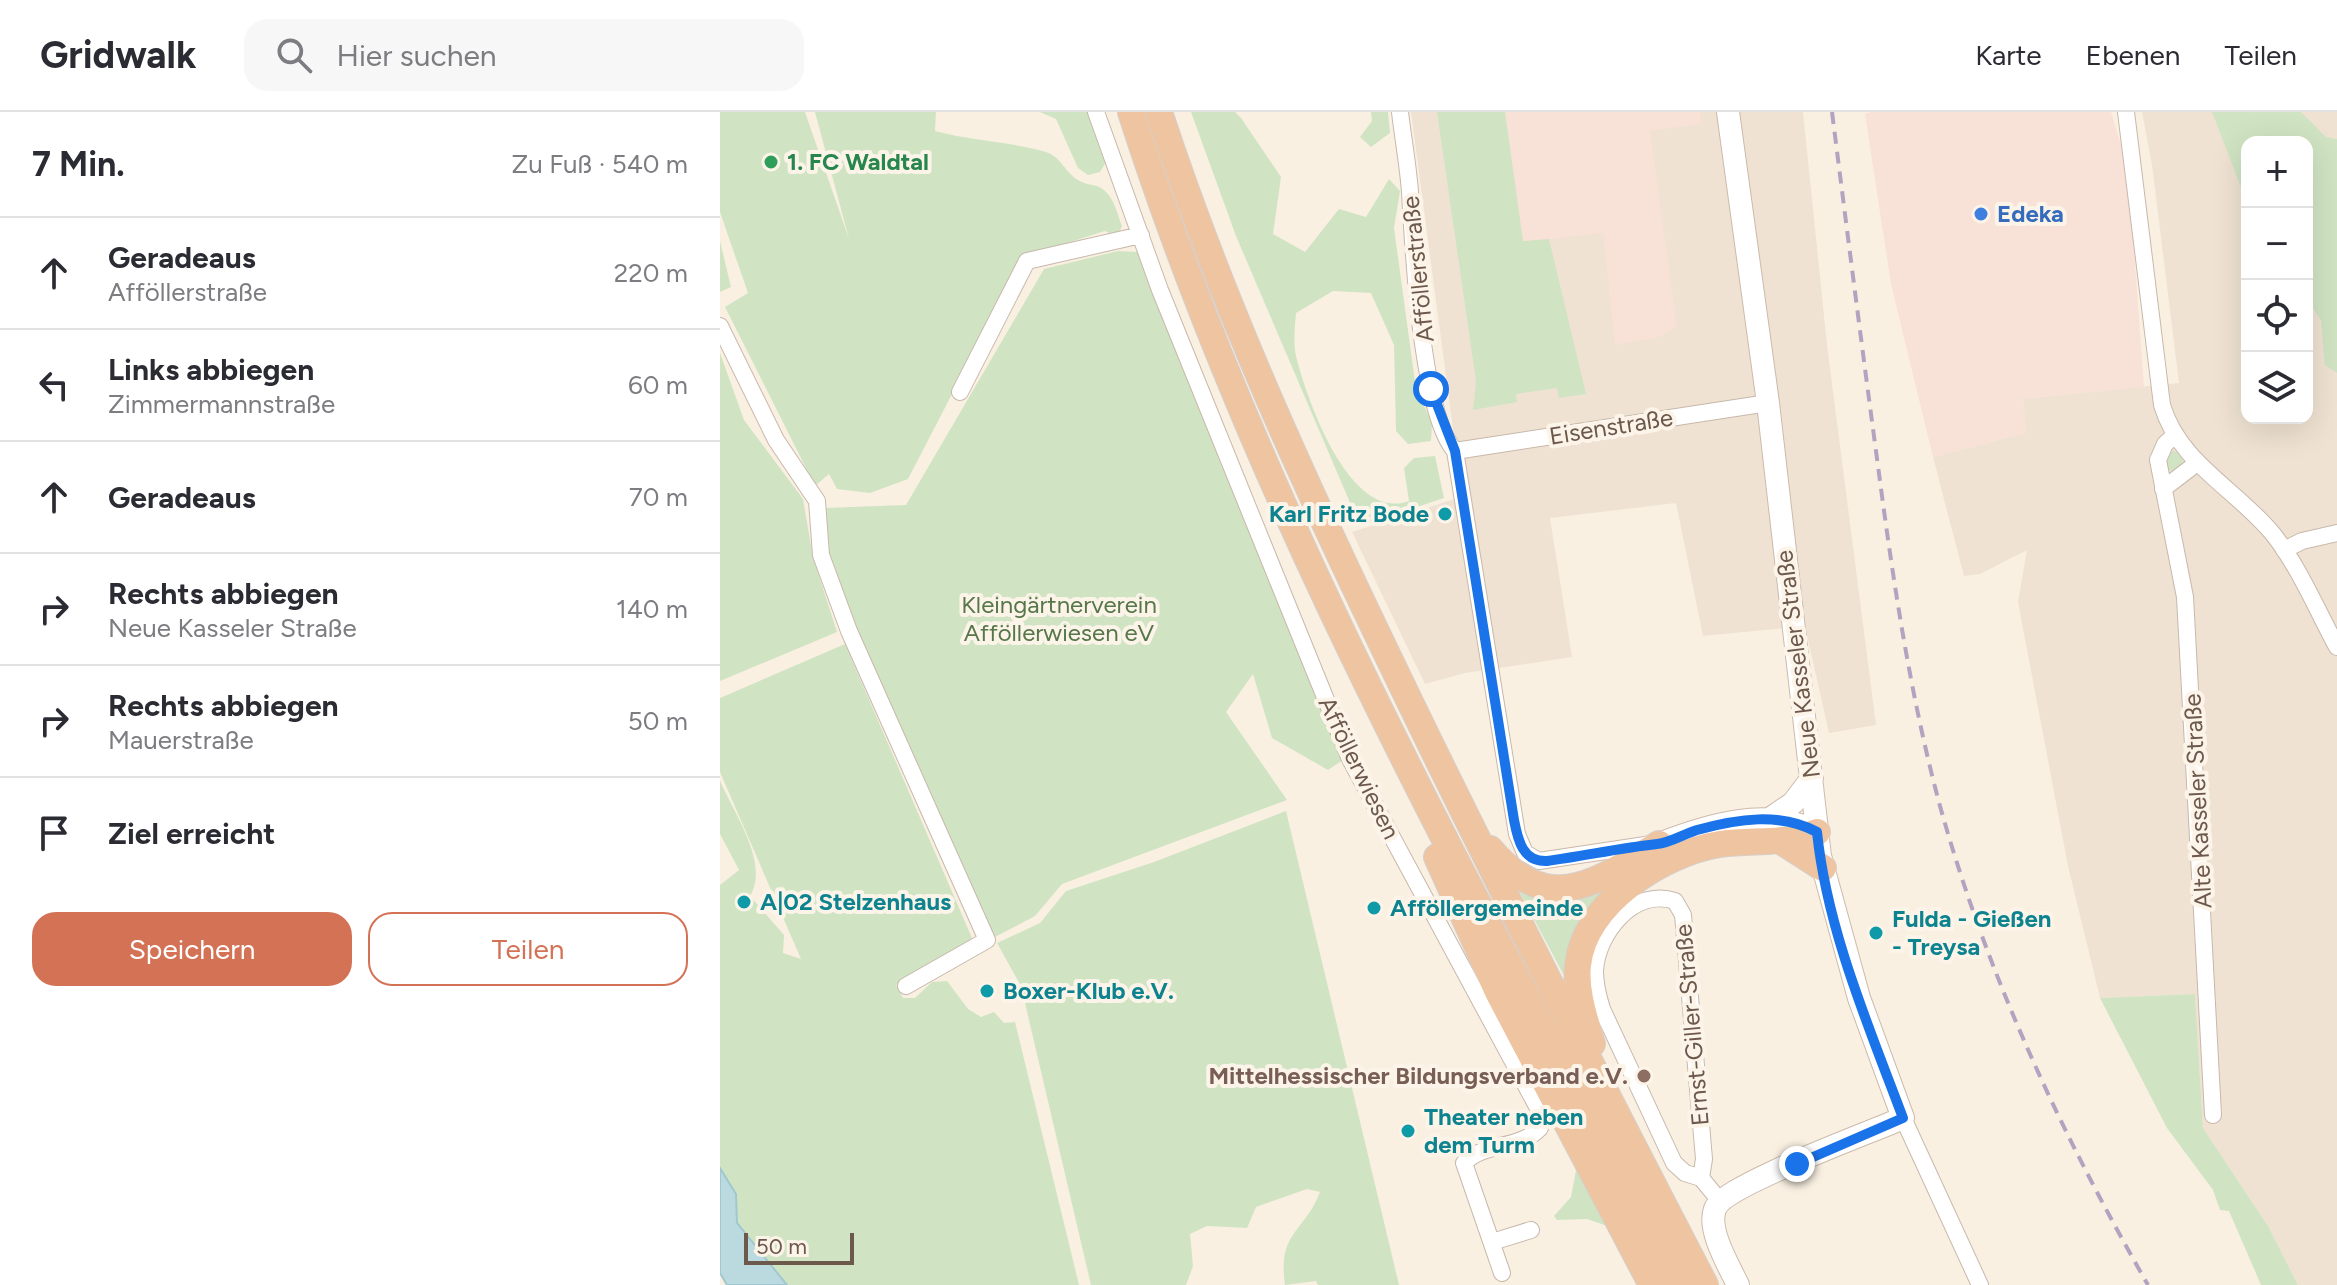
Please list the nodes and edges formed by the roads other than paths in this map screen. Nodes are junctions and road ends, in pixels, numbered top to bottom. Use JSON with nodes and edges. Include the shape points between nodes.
{"nodes":[{"id":1,"x":1096,"y":112,"type":"edge"},
{"id":2,"x":1131,"y":112,"type":"edge"},
{"id":3,"x":1159,"y":112,"type":"edge"},
{"id":4,"x":1400,"y":112,"type":"edge"},
{"id":5,"x":1728,"y":112,"type":"edge"},
{"id":6,"x":2126,"y":112,"type":"edge"},
{"id":7,"x":1141,"y":235,"type":"junction"},
{"id":8,"x":720,"y":326,"type":"edge"},
{"id":9,"x":960,"y":392,"type":"dead end"},
{"id":10,"x":1768,"y":403,"type":"junction"},
{"id":11,"x":2175,"y":435,"type":"junction"},
{"id":12,"x":1455,"y":451,"type":"junction"},
{"id":13,"x":2197,"y":463,"type":"junction"},
{"id":14,"x":2163,"y":489,"type":"junction"},
{"id":15,"x":2337,"y":533,"type":"edge"},
{"id":16,"x":2284,"y":550,"type":"junction"},
{"id":17,"x":2337,"y":647,"type":"edge"},
{"id":18,"x":1405,"y":763,"type":"junction"},
{"id":19,"x":1812,"y":778,"type":"junction"},
{"id":20,"x":1771,"y":818,"type":"junction"},
{"id":21,"x":1467,"y":821,"type":"junction"},
{"id":22,"x":1817,"y":832,"type":"junction"},
{"id":23,"x":1784,"y":843,"type":"junction"},
{"id":24,"x":1659,"y":844,"type":"junction"},
{"id":25,"x":1823,"y":868,"type":"junction"},
{"id":26,"x":906,"y":986,"type":"dead end"},
{"id":27,"x":1601,"y":1103,"type":"junction"},
{"id":28,"x":2213,"y":1115,"type":"dead end"},
{"id":29,"x":1903,"y":1118,"type":"junction"},
{"id":30,"x":1701,"y":1178,"type":"junction"},
{"id":31,"x":1720,"y":1201,"type":"junction"},
{"id":32,"x":1531,"y":1230,"type":"dead end"},
{"id":33,"x":1492,"y":1242,"type":"junction"},
{"id":34,"x":1502,"y":1273,"type":"dead end"},
{"id":35,"x":1652,"y":1285,"type":"edge"},
{"id":36,"x":1678,"y":1285,"type":"edge"},
{"id":37,"x":1705,"y":1285,"type":"edge"},
{"id":38,"x":1738,"y":1285,"type":"edge"},
{"id":39,"x":1980,"y":1285,"type":"edge"}],
"edges":[{"from":1,"to":7,"type":"street","name":"Afföllerwiesen"},
{"from":2,"to":18,"type":"highway","via":[[1187,270],[1252,428]]},
{"from":3,"to":21,"type":"highway","via":[[1267,399]]},
{"from":4,"to":12,"type":"street","name":"Afföllerstraße","via":[[1431,389]]},
{"from":5,"to":10,"type":"main road","name":"Neue Kasseler Straße"},
{"from":6,"to":11,"type":"street","via":[[2162,405]]},
{"from":7,"to":9,"type":"street","via":[[1027,261]]},
{"from":7,"to":33,"type":"street","name":"Afföllerwiesen","via":[[1350,759],[1539,1110],[1540,1128],[1530,1139],[1471,1155],[1464,1163]]},
{"from":8,"to":26,"type":"street","via":[[776,440],[817,501],[821,555],[849,631],[987,940]]},
{"from":10,"to":12,"type":"street","name":"Eisenstraße"},
{"from":10,"to":19,"type":"main road","name":"Neue Kasseler Straße"},
{"from":11,"to":13,"type":"street"},
{"from":11,"to":14,"type":"street","name":"Alte Kasseler Straße","via":[[2158,460]]},
{"from":12,"to":24,"type":"street","name":"Afföllerstraße","via":[[1487,665],[1522,848],[1533,860],[1547,861]]},
{"from":13,"to":14,"type":"street"},
{"from":13,"to":16,"type":"street","via":[[2259,519]]},
{"from":14,"to":28,"type":"street","name":"Alte Kasseler Straße","via":[[2186,612]]},
{"from":15,"to":16,"type":"street"},
{"from":16,"to":17,"type":"street"},
{"from":18,"to":27,"type":"highway"},
{"from":18,"to":35,"type":"highway","via":[[1415,812],[1498,992]]},
{"from":19,"to":20,"type":"main road","via":[[1793,803]]},
{"from":19,"to":22,"type":"main road","name":"Neue Kasseler Straße"},
{"from":20,"to":22,"type":"main road"},
{"from":20,"to":24,"type":"main road","via":[[1720,825]]},
{"from":21,"to":24,"type":"highway","via":[[1519,877],[1551,889],[1586,885]]},
{"from":21,"to":27,"type":"highway"},
{"from":22,"to":23,"type":"highway"},
{"from":22,"to":25,"type":"main road","name":"Neue Kasseler Straße"},
{"from":23,"to":25,"type":"highway"},
{"from":23,"to":27,"type":"highway","via":[[1720,844],[1691,853],[1624,889],[1595,919],[1581,950],[1578,987]]},
{"from":25,"to":29,"type":"main road","name":"Neue Kasseler Straße","via":[[1859,998]]},
{"from":27,"to":36,"type":"highway"},
{"from":27,"to":37,"type":"highway"},
{"from":29,"to":31,"type":"main road","via":[[1744,1185]]},
{"from":29,"to":39,"type":"street","name":"Neue Kasseler Straße"},
{"from":30,"to":30,"type":"street","name":"Ernst-Giller-Straße","via":[[1704,1159],[1683,915],[1675,901],[1646,899],[1608,932],[1595,968],[1596,988],[1658,1135],[1674,1163]]},
{"from":30,"to":31,"type":"street","name":"Ernst-Giller-Straße"},
{"from":31,"to":38,"type":"main road","via":[[1713,1219]]},
{"from":32,"to":33,"type":"street"},
{"from":33,"to":34,"type":"street","name":"Afföllerwiesen"}]}
